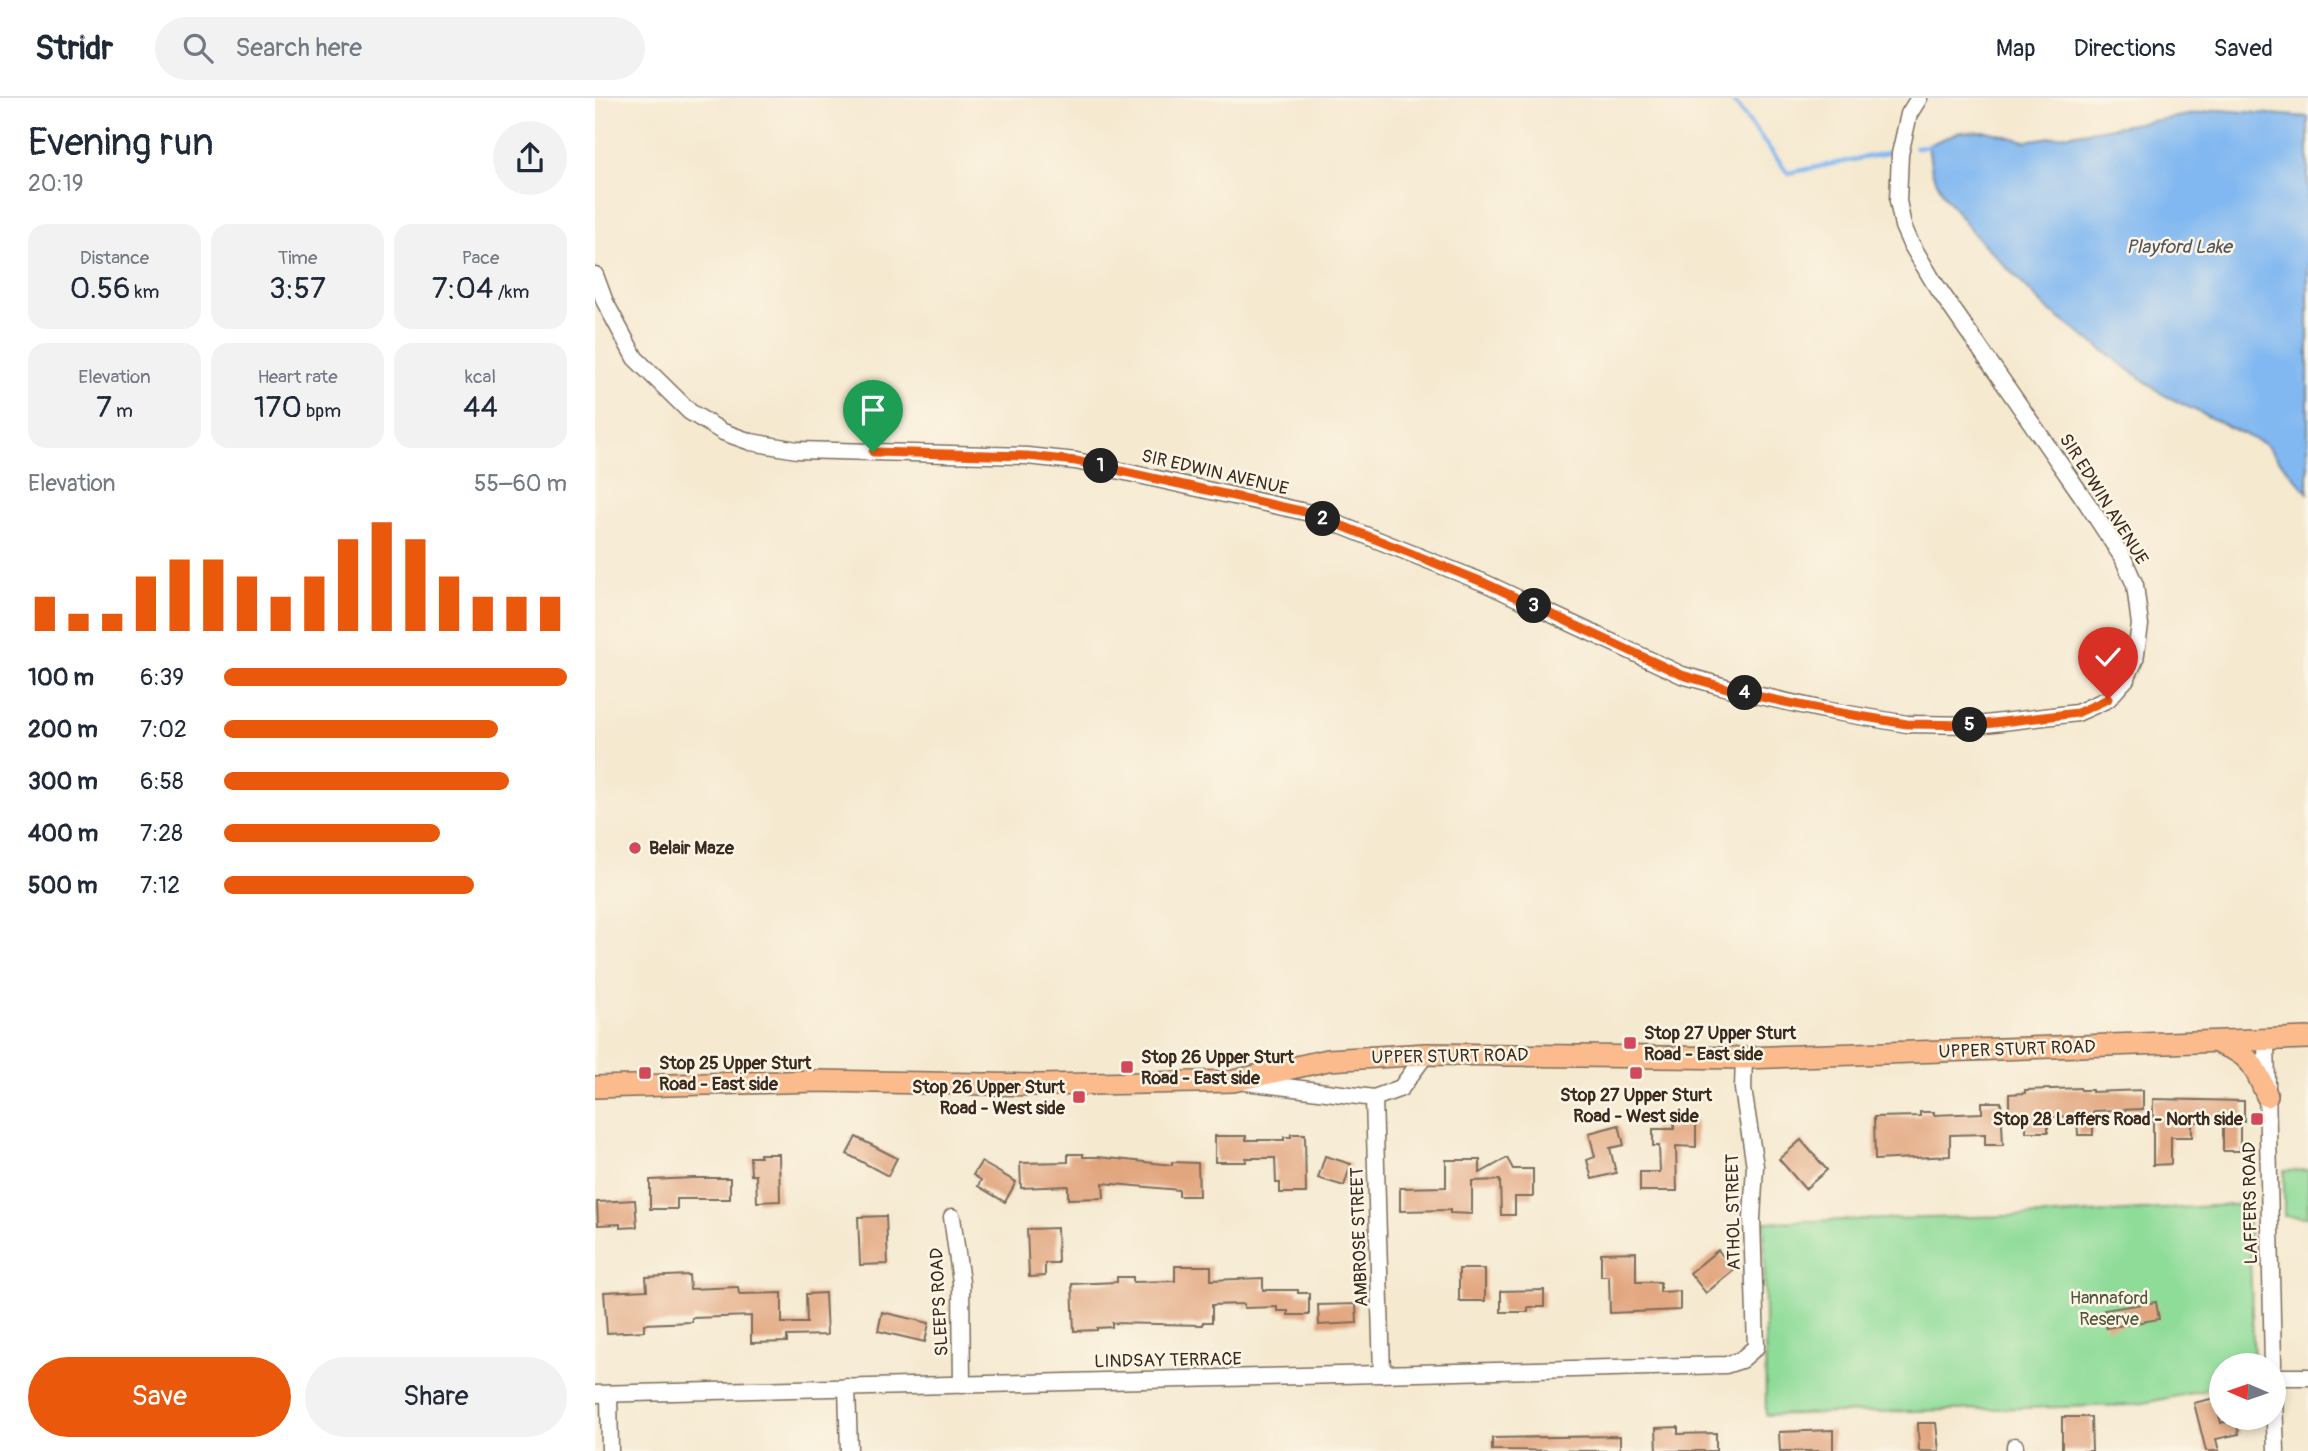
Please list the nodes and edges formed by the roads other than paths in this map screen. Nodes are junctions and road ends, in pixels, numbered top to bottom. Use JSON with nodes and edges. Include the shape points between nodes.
{"nodes":[{"id":1,"x":1919,"y":98,"type":"edge"},
{"id":2,"x":595,"y":275,"type":"edge"},
{"id":3,"x":2308,"y":1038,"type":"edge"},
{"id":4,"x":2266,"y":1040,"type":"junction"},
{"id":5,"x":2215,"y":1042,"type":"junction"},
{"id":6,"x":1426,"y":1054,"type":"junction"},
{"id":7,"x":1744,"y":1058,"type":"junction"},
{"id":8,"x":1233,"y":1081,"type":"junction"},
{"id":9,"x":595,"y":1087,"type":"edge"},
{"id":10,"x":2267,"y":1096,"type":"junction"},
{"id":11,"x":1374,"y":1098,"type":"junction"},
{"id":12,"x":952,"y":1217,"type":"dead end"},
{"id":13,"x":2273,"y":1353,"type":"edge"},
{"id":14,"x":1741,"y":1360,"type":"joint"},
{"id":15,"x":1383,"y":1374,"type":"junction"},
{"id":16,"x":2286,"y":1376,"type":"edge"},
{"id":17,"x":2308,"y":1377,"type":"edge"},
{"id":18,"x":962,"y":1385,"type":"junction"},
{"id":19,"x":847,"y":1387,"type":"junction"},
{"id":20,"x":602,"y":1394,"type":"edge"},
{"id":21,"x":2275,"y":1430,"type":"edge"},
{"id":22,"x":610,"y":1451,"type":"edge"},
{"id":23,"x":849,"y":1451,"type":"edge"},
{"id":24,"x":2276,"y":1451,"type":"edge"}],
"edges":[{"from":1,"to":2,"type":"street","name":"SIR EDWIN AVENUE","via":[[1909,114],[1900,154],[1898,201],[1910,242],[2087,503],[2135,585],[2140,625],[2135,660],[2108,699],[2077,713],[1977,725],[1907,724],[1824,710],[1682,675],[1485,583],[1310,513],[1076,461],[797,450],[751,442],[690,412],[635,358]]},
{"from":3,"to":4,"type":"main road","name":"UPPER STURT ROAD"},
{"from":4,"to":5,"type":"main road","name":"UPPER STURT ROAD"},
{"from":4,"to":10,"type":"street","name":"LAFFERS ROAD"},
{"from":5,"to":7,"type":"main road","name":"UPPER STURT ROAD"},
{"from":5,"to":10,"type":"main road","via":[[2236,1049],[2254,1065]]},
{"from":6,"to":7,"type":"main road","name":"UPPER STURT ROAD"},
{"from":6,"to":8,"type":"main road","name":"UPPER STURT ROAD","via":[[1328,1060]]},
{"from":6,"to":11,"type":"street","via":[[1401,1088]]},
{"from":7,"to":14,"type":"street","name":"ATHOL STREET","via":[[1743,1089],[1755,1166],[1756,1347]]},
{"from":8,"to":9,"type":"main road","name":"UPPER STURT ROAD","via":[[1038,1085],[819,1081]]},
{"from":8,"to":11,"type":"street"},
{"from":10,"to":13,"type":"street","name":"LAFFERS ROAD"},
{"from":11,"to":15,"type":"street","name":"AMBROSE STREET"},
{"from":12,"to":18,"type":"street","name":"SLEEPS ROAD","via":[[961,1282]]},
{"from":14,"to":15,"type":"street","name":"LINDSAY TERRACE","via":[[1725,1365]]},
{"from":15,"to":18,"type":"street","name":"LINDSAY TERRACE"},
{"from":16,"to":17,"type":"street"},
{"from":18,"to":19,"type":"street","name":"LINDSAY TERRACE"},
{"from":19,"to":20,"type":"street","name":"LINDSAY TERRACE"},
{"from":19,"to":23,"type":"street"},
{"from":20,"to":22,"type":"street"},
{"from":21,"to":24,"type":"street"}]}
